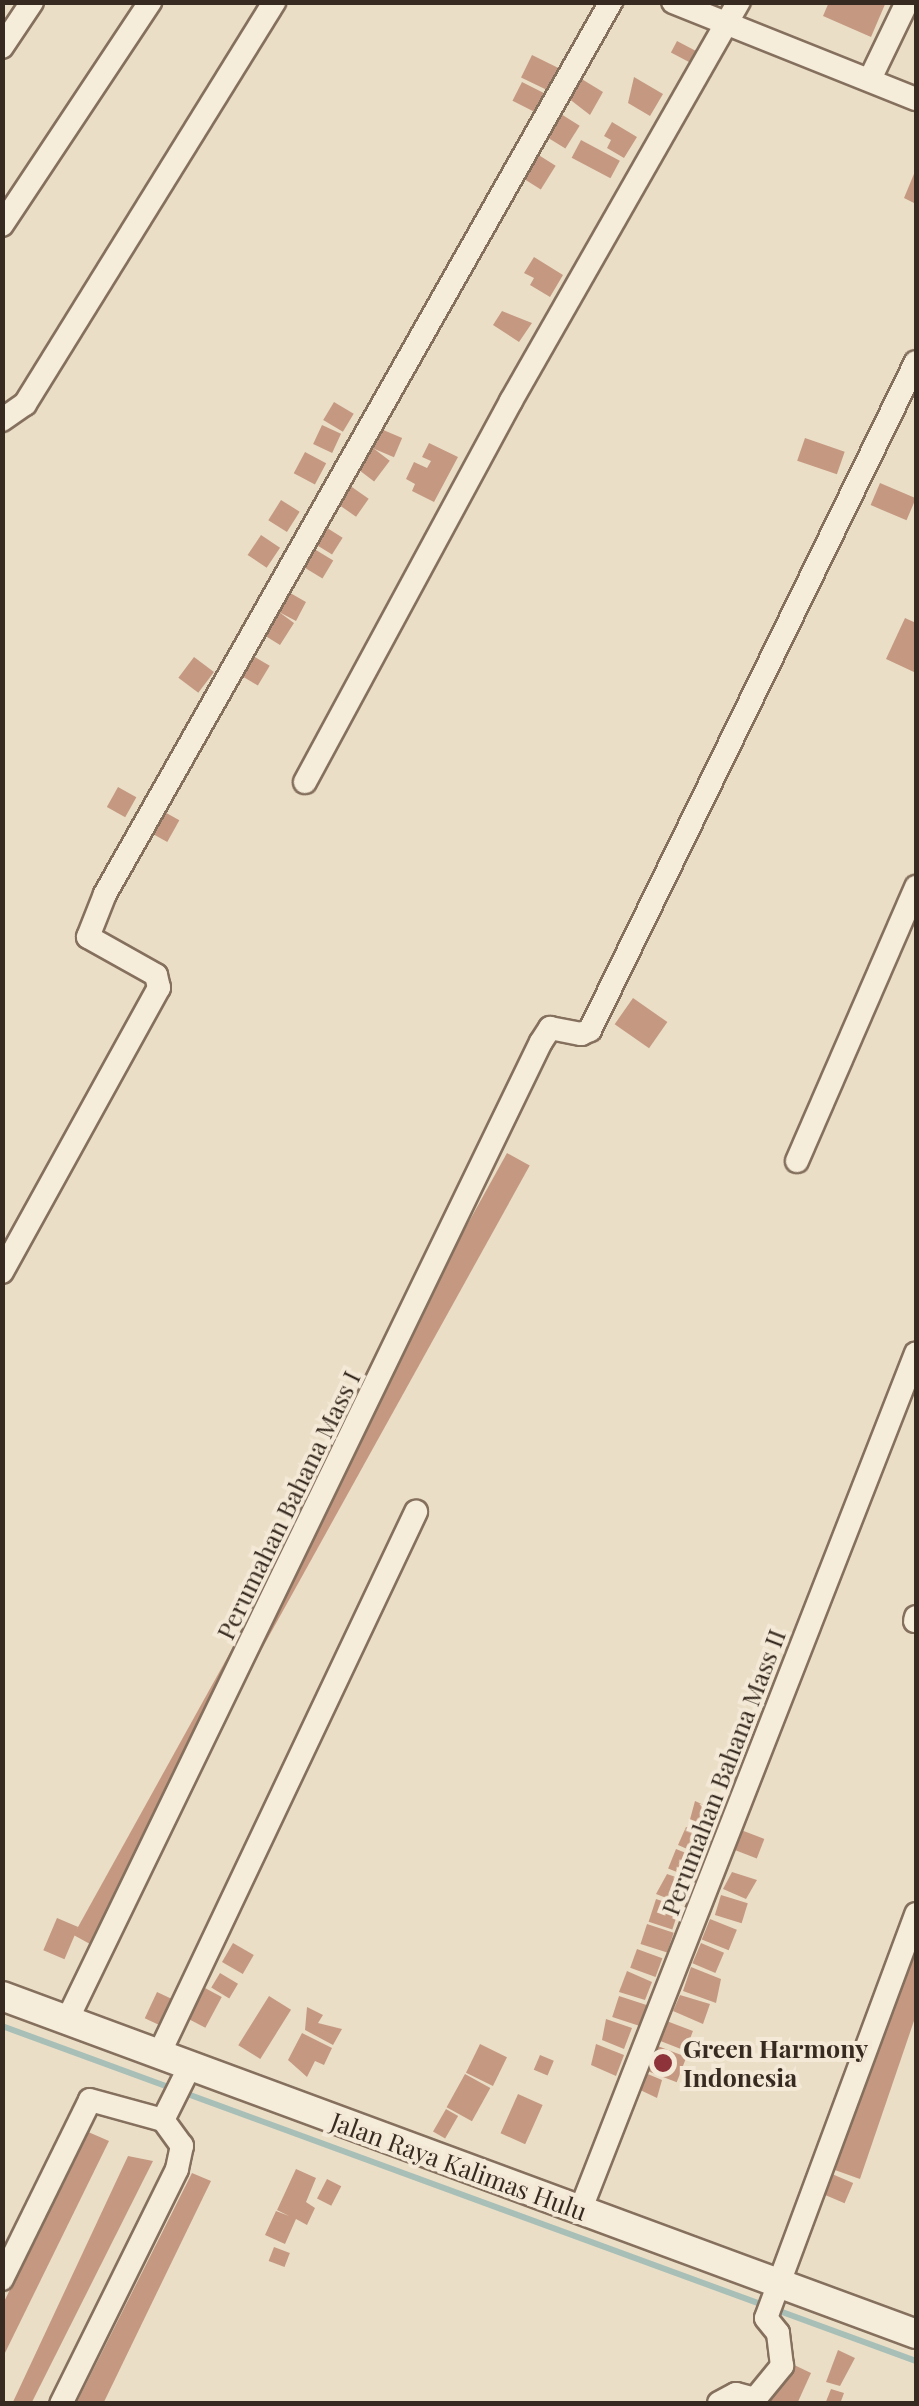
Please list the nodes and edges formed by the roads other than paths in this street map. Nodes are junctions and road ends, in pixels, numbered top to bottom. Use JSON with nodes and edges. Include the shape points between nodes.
{"nodes":[{"id":1,"x":32,"y":2,"type":"edge"},
{"id":2,"x":150,"y":2,"type":"edge"},
{"id":3,"x":274,"y":2,"type":"edge"},
{"id":4,"x":612,"y":2,"type":"edge"},
{"id":5,"x":673,"y":2,"type":"edge"},
{"id":6,"x":739,"y":2,"type":"edge"},
{"id":7,"x":907,"y":2,"type":"edge"},
{"id":8,"x":728,"y":25,"type":"junction"},
{"id":9,"x":2,"y":46,"type":"edge"},
{"id":10,"x":870,"y":79,"type":"junction"},
{"id":11,"x":916,"y":99,"type":"edge"},
{"id":12,"x":2,"y":225,"type":"edge"},
{"id":13,"x":916,"y":362,"type":"edge"},
{"id":14,"x":2,"y":420,"type":"edge"},
{"id":15,"x":306,"y":782,"type":"dead end"},
{"id":16,"x":916,"y":888,"type":"edge"},
{"id":17,"x":797,"y":1161,"type":"dead end"},
{"id":18,"x":2,"y":1272,"type":"edge"},
{"id":19,"x":916,"y":1352,"type":"edge"},
{"id":20,"x":416,"y":1512,"type":"dead end"},
{"id":21,"x":916,"y":1914,"type":"edge"},
{"id":22,"x":2,"y":1996,"type":"edge"},
{"id":23,"x":69,"y":2016,"type":"junction"},
{"id":24,"x":160,"y":2052,"type":"junction"},
{"id":25,"x":184,"y":2079,"type":"junction"},
{"id":26,"x":163,"y":2120,"type":"junction"},
{"id":27,"x":580,"y":2211,"type":"junction"},
{"id":28,"x":2,"y":2278,"type":"edge"},
{"id":29,"x":775,"y":2297,"type":"junction"},
{"id":30,"x":916,"y":2334,"type":"edge"},
{"id":31,"x":719,"y":2402,"type":"edge"},
{"id":32,"x":61,"y":2404,"type":"edge"}],
"edges":[{"from":1,"to":9,"type":"street"},
{"from":2,"to":12,"type":"street"},
{"from":3,"to":14,"type":"street","via":[[26,404]]},
{"from":4,"to":18,"type":"street","via":[[104,894],[90,929],[92,944],[156,975],[159,988]]},
{"from":5,"to":8,"type":"street"},
{"from":6,"to":8,"type":"street"},
{"from":7,"to":10,"type":"street"},
{"from":8,"to":10,"type":"street"},
{"from":8,"to":15,"type":"street","via":[[511,400]]},
{"from":10,"to":11,"type":"street"},
{"from":13,"to":23,"type":"street","name":"Perumahan Bahana Mass I","via":[[590,1030],[548,1030],[540,1042]]},
{"from":16,"to":17,"type":"street"},
{"from":19,"to":27,"type":"street","name":"Perumahan Bahana Mass II"},
{"from":20,"to":24,"type":"street"},
{"from":21,"to":29,"type":"street"},
{"from":22,"to":23,"type":"street","name":"Jalan Raya Kalimas Hulu"},
{"from":23,"to":24,"type":"street","name":"Jalan Raya Kalimas Hulu"},
{"from":24,"to":25,"type":"street","name":"Jalan Raya Kalimas Hulu"},
{"from":25,"to":26,"type":"street"},
{"from":25,"to":27,"type":"street","name":"Jalan Raya Kalimas Hulu"},
{"from":26,"to":28,"type":"street","via":[[90,2100]]},
{"from":26,"to":32,"type":"street","via":[[182,2146],[177,2170]]},
{"from":27,"to":29,"type":"street","name":"Jalan Raya Kalimas Hulu"},
{"from":29,"to":30,"type":"street","name":"Jalan Raya Kalimas Hulu"},
{"from":29,"to":31,"type":"street","via":[[782,2366],[755,2399],[736,2394]]}]}
